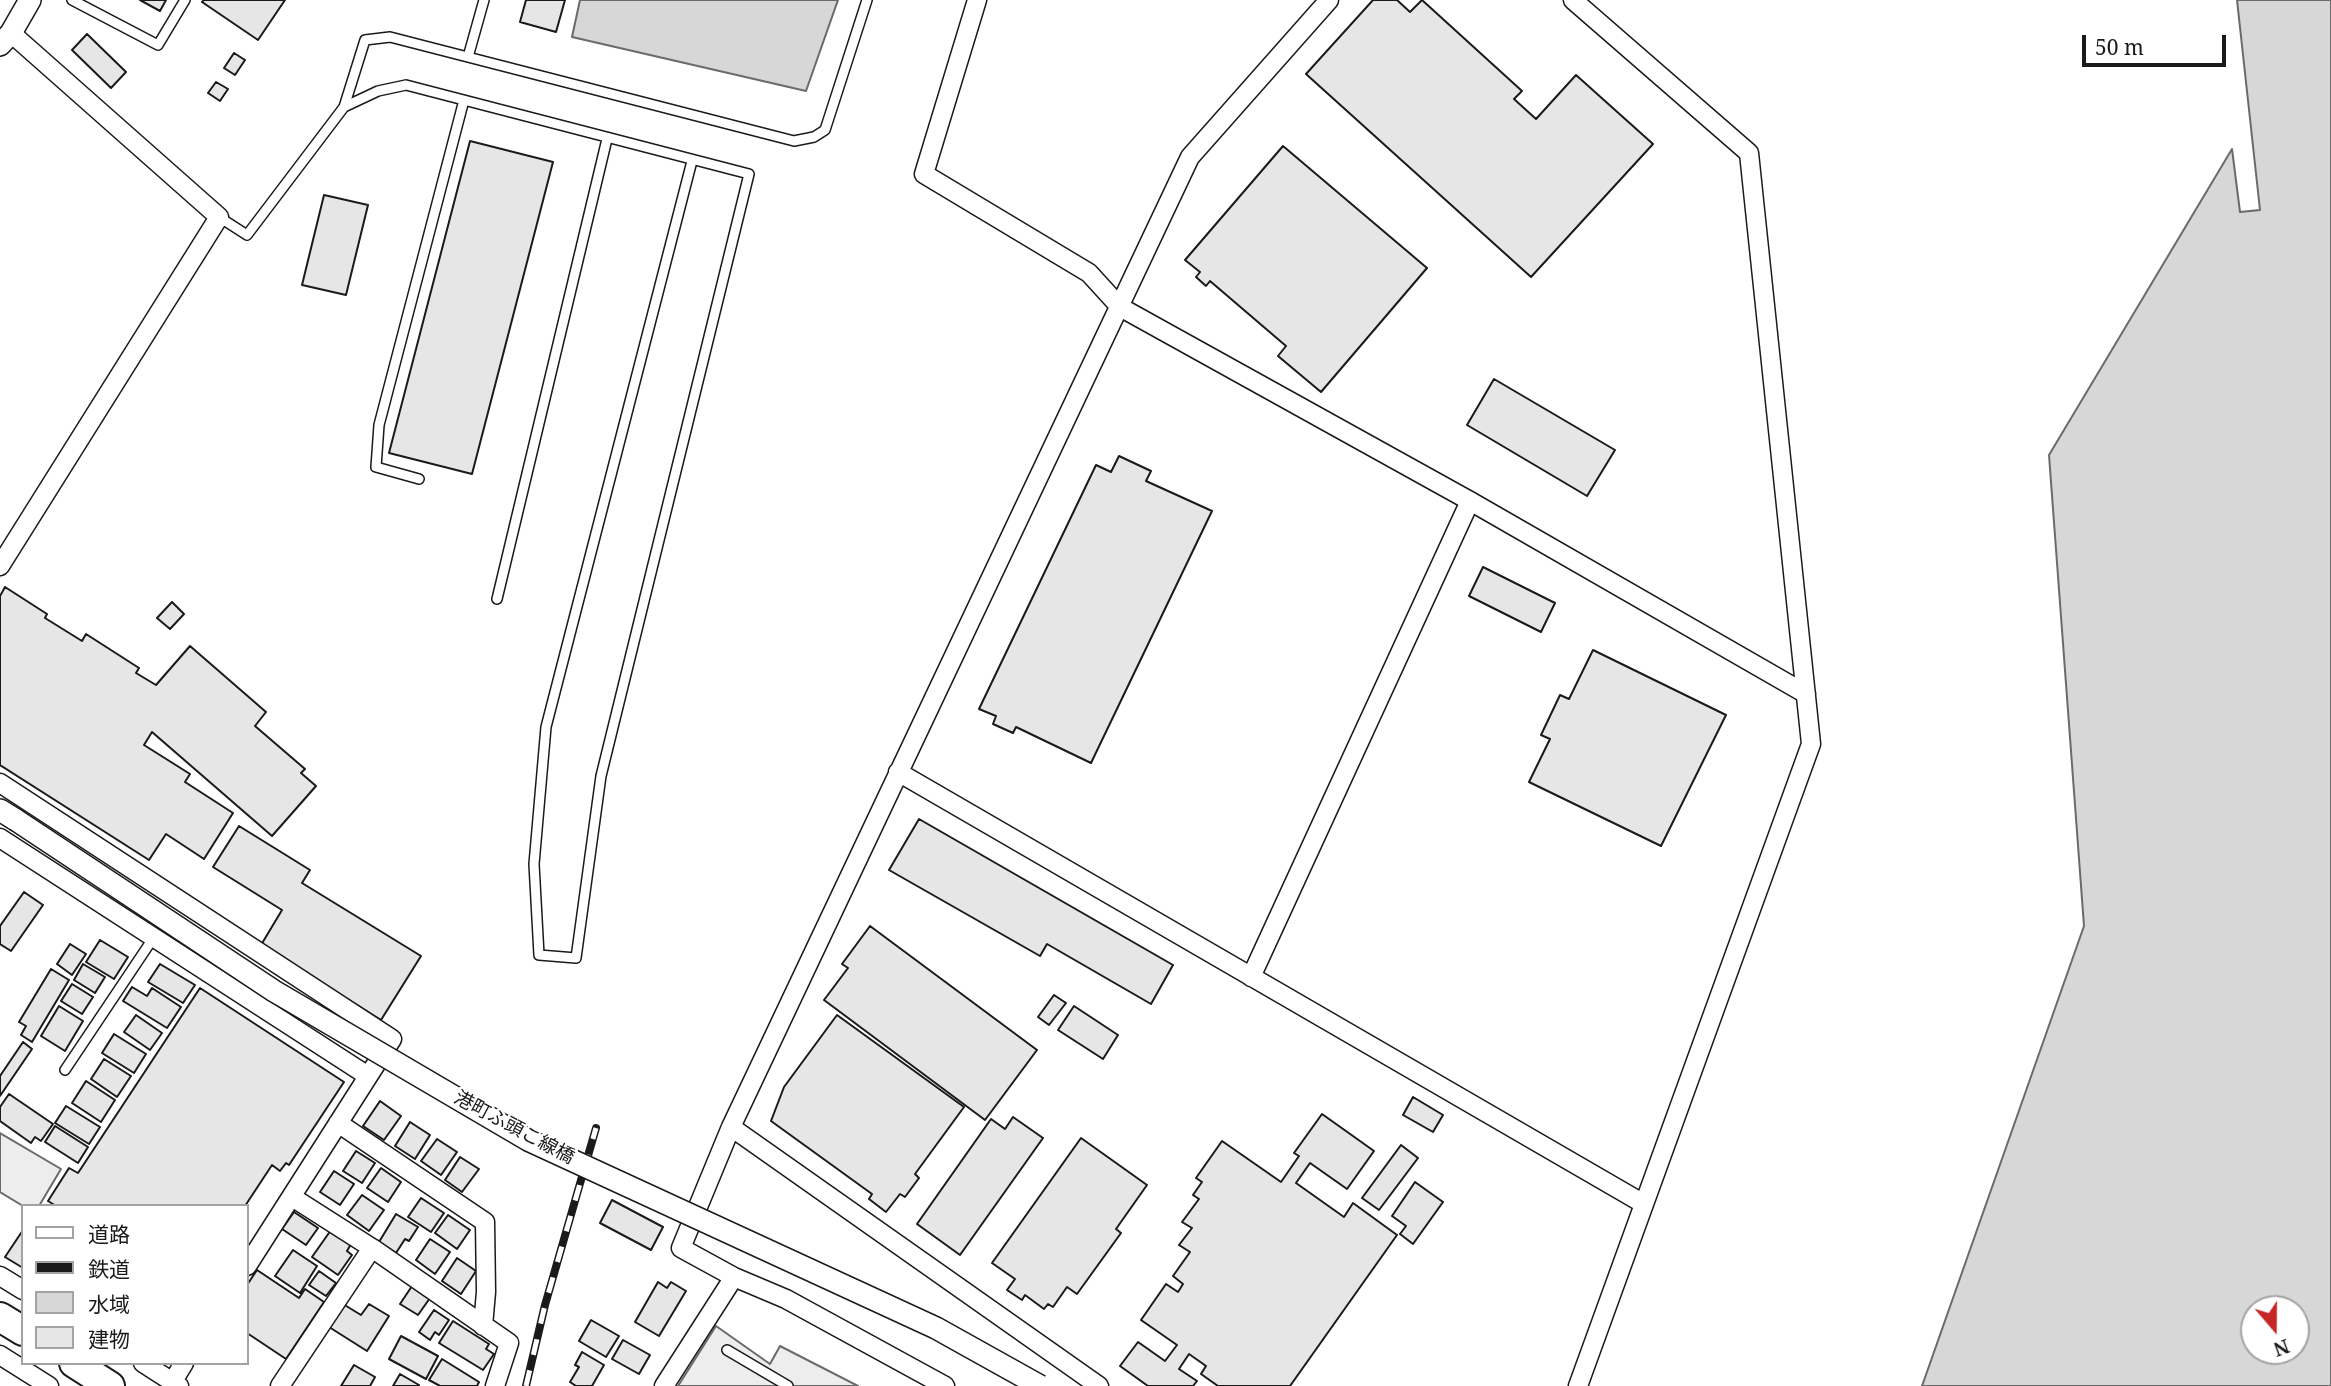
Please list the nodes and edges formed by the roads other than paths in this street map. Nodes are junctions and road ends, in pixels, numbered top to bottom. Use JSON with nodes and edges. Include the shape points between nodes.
{"nodes":[{"id":1,"x":72,"y":0,"type":"edge"},
{"id":2,"x":185,"y":0,"type":"edge"},
{"id":3,"x":484,"y":0,"type":"edge"},
{"id":4,"x":867,"y":0,"type":"edge"},
{"id":5,"x":977,"y":0,"type":"edge"},
{"id":6,"x":1329,"y":0,"type":"edge"},
{"id":7,"x":1573,"y":0,"type":"edge"},
{"id":8,"x":28,"y":1,"type":"edge"},
{"id":9,"x":6,"y":39,"type":"edge"},
{"id":10,"x":468,"y":57,"type":"junction"},
{"id":11,"x":464,"y":100,"type":"junction"},
{"id":12,"x":344,"y":107,"type":"junction"},
{"id":13,"x":607,"y":138,"type":"junction"},
{"id":14,"x":692,"y":161,"type":"junction"},
{"id":15,"x":219,"y":217,"type":"junction"},
{"id":16,"x":1120,"y":307,"type":"junction"},
{"id":17,"x":419,"y":479,"type":"dead end"},
{"id":18,"x":1470,"y":501,"type":"junction"},
{"id":19,"x":0,"y":566,"type":"edge"},
{"id":20,"x":497,"y":599,"type":"dead end"},
{"id":21,"x":1806,"y":694,"type":"junction"},
{"id":22,"x":898,"y":772,"type":"junction"},
{"id":23,"x":0,"y":783,"type":"edge"},
{"id":24,"x":8,"y":815,"type":"edge"},
{"id":25,"x":0,"y":838,"type":"edge"},
{"id":26,"x":153,"y":937,"type":"junction"},
{"id":27,"x":1251,"y":977,"type":"junction"},
{"id":28,"x":65,"y":1070,"type":"dead end"},
{"id":29,"x":368,"y":1076,"type":"junction"},
{"id":30,"x":338,"y":1123,"type":"junction"},
{"id":31,"x":731,"y":1127,"type":"junction"},
{"id":32,"x":292,"y":1197,"type":"junction"},
{"id":33,"x":1644,"y":1204,"type":"junction"},
{"id":34,"x":372,"y":1248,"type":"junction"},
{"id":35,"x":248,"y":1264,"type":"edge"},
{"id":36,"x":0,"y":1276,"type":"edge"},
{"id":37,"x":734,"y":1277,"type":"junction"},
{"id":38,"x":21,"y":1289,"type":"edge"},
{"id":39,"x":0,"y":1317,"type":"edge"},
{"id":40,"x":483,"y":1326,"type":"junction"},
{"id":41,"x":21,"y":1330,"type":"edge"},
{"id":42,"x":727,"y":1350,"type":"dead end"},
{"id":43,"x":0,"y":1355,"type":"edge"},
{"id":44,"x":77,"y":1365,"type":"edge"},
{"id":45,"x":146,"y":1365,"type":"edge"},
{"id":46,"x":183,"y":1365,"type":"edge"},
{"id":47,"x":176,"y":1384,"type":"edge"},
{"id":48,"x":50,"y":1386,"type":"edge"},
{"id":49,"x":110,"y":1386,"type":"edge"},
{"id":50,"x":280,"y":1386,"type":"edge"},
{"id":51,"x":495,"y":1386,"type":"edge"},
{"id":52,"x":664,"y":1386,"type":"edge"},
{"id":53,"x":788,"y":1386,"type":"edge"},
{"id":54,"x":945,"y":1386,"type":"edge"},
{"id":55,"x":1040,"y":1386,"type":"edge"},
{"id":56,"x":1099,"y":1386,"type":"edge"},
{"id":57,"x":1578,"y":1386,"type":"edge"}],
"edges":[{"from":1,"to":2,"type":"lane","via":[[158,45]]},
{"from":3,"to":10,"type":"lane"},
{"from":4,"to":10,"type":"lane","via":[[825,130],[814,138],[794,141]]},
{"from":5,"to":16,"type":"street","via":[[925,174],[1089,273]]},
{"from":6,"to":16,"type":"street","via":[[1189,157]]},
{"from":7,"to":21,"type":"street","via":[[1749,153]]},
{"from":8,"to":9,"type":"street"},
{"from":9,"to":15,"type":"street"},
{"from":10,"to":12,"type":"lane","via":[[390,37],[365,40]]},
{"from":11,"to":12,"type":"lane","via":[[406,85],[377,91]]},
{"from":11,"to":13,"type":"lane"},
{"from":11,"to":17,"type":"lane","via":[[379,425],[376,467]]},
{"from":12,"to":15,"type":"lane","via":[[247,235]]},
{"from":13,"to":14,"type":"lane"},
{"from":13,"to":20,"type":"lane"},
{"from":14,"to":14,"type":"lane","via":[[546,727],[534,864],[539,955],[576,958],[601,776],[749,174]]},
{"from":15,"to":19,"type":"street"},
{"from":16,"to":18,"type":"street"},
{"from":16,"to":22,"type":"street"},
{"from":18,"to":21,"type":"street"},
{"from":18,"to":27,"type":"street"},
{"from":21,"to":33,"type":"street","via":[[1811,744]]},
{"from":22,"to":27,"type":"street"},
{"from":22,"to":31,"type":"street"},
{"from":23,"to":29,"type":"street","via":[[392,1039]]},
{"from":24,"to":55,"type":"street","name":"港町ふ頭こ線橋","bridge":true,"via":[[274,990],[528,1140],[936,1328]]},
{"from":25,"to":26,"type":"street"},
{"from":26,"to":28,"type":"lane"},
{"from":26,"to":29,"type":"street"},
{"from":27,"to":33,"type":"street"},
{"from":29,"to":30,"type":"street"},
{"from":30,"to":32,"type":"street"},
{"from":30,"to":40,"type":"street","via":[[485,1222]]},
{"from":31,"to":37,"type":"street","via":[[681,1248]]},
{"from":31,"to":56,"type":"street"},
{"from":32,"to":34,"type":"street"},
{"from":32,"to":35,"type":"street"},
{"from":33,"to":57,"type":"street"},
{"from":34,"to":40,"type":"street"},
{"from":34,"to":50,"type":"street"},
{"from":36,"to":38,"type":"street"},
{"from":37,"to":52,"type":"street"},
{"from":37,"to":54,"type":"street","via":[[786,1299]]},
{"from":39,"to":41,"type":"highway"},
{"from":40,"to":51,"type":"street","via":[[509,1343]]},
{"from":42,"to":53,"type":"lane"},
{"from":43,"to":48,"type":"street"},
{"from":44,"to":49,"type":"highway"},
{"from":45,"to":47,"type":"street"},
{"from":46,"to":47,"type":"street"}]}
